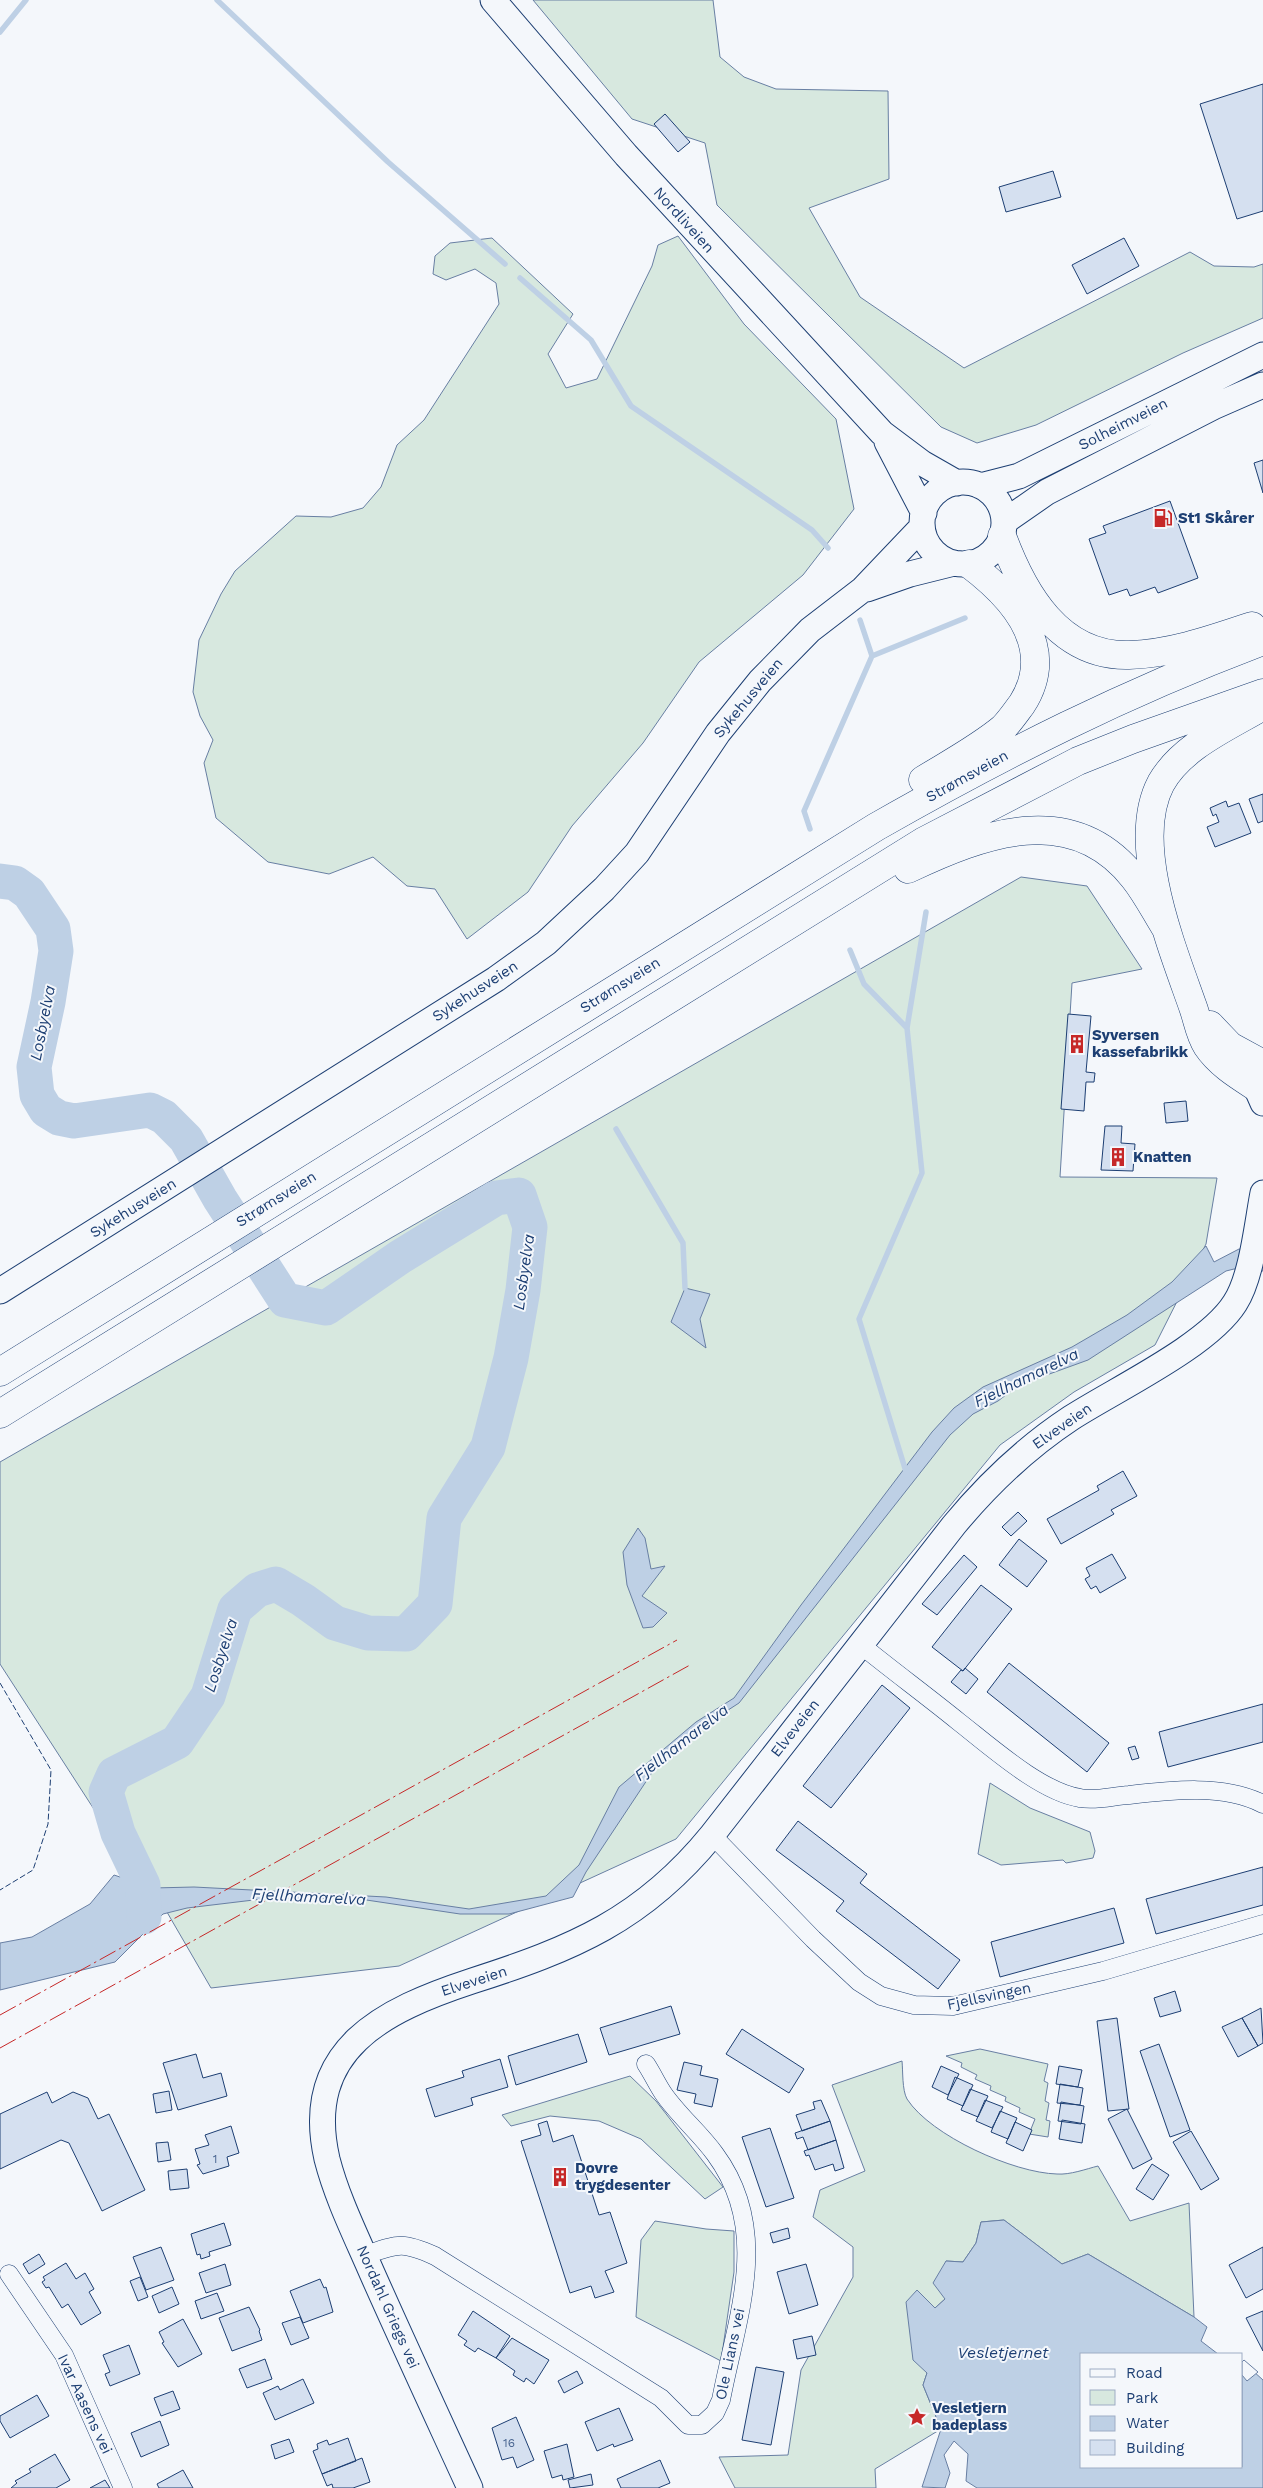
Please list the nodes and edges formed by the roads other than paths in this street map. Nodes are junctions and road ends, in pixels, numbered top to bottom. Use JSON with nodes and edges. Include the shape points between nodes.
{"nodes":[{"id":1,"x":493,"y":0,"type":"edge"},
{"id":2,"x":1263,"y":355,"type":"edge"},
{"id":3,"x":1263,"y":385,"type":"edge"},
{"id":4,"x":882,"y":433,"type":"junction"},
{"id":5,"x":969,"y":484,"type":"junction"},
{"id":6,"x":923,"y":520,"type":"junction"},
{"id":7,"x":1003,"y":529,"type":"junction"},
{"id":8,"x":961,"y":564,"type":"junction"},
{"id":9,"x":862,"y":590,"type":"junction"},
{"id":10,"x":1263,"y":623,"type":"edge"},
{"id":11,"x":1263,"y":641,"type":"edge"},
{"id":12,"x":1263,"y":693,"type":"edge"},
{"id":13,"x":1263,"y":706,"type":"edge"},
{"id":14,"x":1165,"y":926,"type":"junction"},
{"id":15,"x":1261,"y":1080,"type":"edge"},
{"id":16,"x":490,"y":1109,"type":"junction"},
{"id":17,"x":369,"y":1142,"type":"junction"},
{"id":18,"x":1263,"y":1193,"type":"edge"},
{"id":19,"x":0,"y":1291,"type":"edge"},
{"id":20,"x":0,"y":1372,"type":"edge"},
{"id":21,"x":0,"y":1414,"type":"edge"},
{"id":22,"x":861,"y":1645,"type":"junction"},
{"id":23,"x":1263,"y":1804,"type":"edge"},
{"id":24,"x":712,"y":1835,"type":"junction"},
{"id":25,"x":1263,"y":1924,"type":"edge"},
{"id":26,"x":646,"y":2064,"type":"dead end"},
{"id":27,"x":322,"y":2122,"type":"joint"},
{"id":28,"x":365,"y":2254,"type":"junction"},
{"id":29,"x":8,"y":2274,"type":"dead end"},
{"id":30,"x":123,"y":2488,"type":"edge"},
{"id":31,"x":470,"y":2488,"type":"edge"}],
"edges":[{"from":1,"to":4,"type":"main road","name":"Nordliveien","via":[[626,155]]},
{"from":2,"to":5,"type":"main road","name":"Solheimveien","via":[[1020,476]]},
{"from":3,"to":7,"type":"main road","name":"Solheimveien","via":[[1047,492]]},
{"from":4,"to":5,"type":"main road","name":"Nordliveien","via":[[922,464]]},
{"from":4,"to":6,"type":"main road","name":"Nordliveien"},
{"from":5,"to":6,"type":"main road","via":[[940,490],[927,504]]},
{"from":5,"to":7,"type":"main road","via":[[988,490],[1000,504]]},
{"from":6,"to":8,"type":"main road","via":[[924,537],[936,554]]},
{"from":6,"to":9,"type":"main road","name":"Sykehusveien"},
{"from":7,"to":8,"type":"main road","via":[[990,555]]},
{"from":7,"to":10,"type":"highway","via":[[1022,584],[1039,608],[1062,633],[1092,649],[1129,655],[1160,651],[1201,643]]},
{"from":8,"to":9,"type":"main road","name":"Sykehusveien","via":[[910,574]]},
{"from":8,"to":17,"type":"highway","via":[[991,582],[1012,605],[1034,644],[1031,685],[1017,711],[1003,727],[944,767],[539,1018]]},
{"from":9,"to":19,"type":"main road","name":"Sykehusveien","via":[[810,630],[760,681],[718,733],[637,853],[567,924],[496,979]]},
{"from":11,"to":17,"type":"highway","name":"Strømsveien","via":[[1108,704],[954,782],[809,867]]},
{"from":12,"to":16,"type":"highway","via":[[1078,761],[924,841]]},
{"from":13,"to":14,"type":"highway","via":[[1182,758],[1171,769],[1155,797],[1150,822],[1150,850]]},
{"from":14,"to":15,"type":"highway","via":[[1194,1008]]},
{"from":14,"to":16,"type":"highway","via":[[1134,878],[1097,846],[1063,832],[1044,829],[988,836],[899,873],[817,924]]},
{"from":16,"to":21,"type":"highway"},
{"from":17,"to":20,"type":"highway","name":"Strømsveien"},
{"from":18,"to":22,"type":"main road","name":"Elveveien","via":[[1245,1280],[1236,1302],[1212,1328],[1070,1419],[998,1477],[954,1525]]},
{"from":22,"to":23,"type":"street","via":[[996,1751],[1063,1795],[1100,1799],[1161,1792],[1214,1791],[1246,1795]]},
{"from":22,"to":24,"type":"main road","name":"Elveveien"},
{"from":24,"to":25,"type":"street","name":"Fjellsvingen","via":[[859,1982],[881,1996],[914,2005],[953,2006],[1103,1971]]},
{"from":24,"to":27,"type":"main road","name":"Elveveien","via":[[670,1882],[604,1929],[554,1953],[416,2001],[371,2026],[349,2047],[335,2071],[326,2096]]},
{"from":26,"to":28,"type":"street","name":"Ole Lians vei","via":[[663,2093],[716,2154],[736,2191],[747,2227],[745,2285],[721,2400],[715,2413],[702,2425],[688,2424],[661,2398],[435,2256],[414,2246],[398,2244]]},
{"from":27,"to":28,"type":"main road","name":"Nordahl Griegs vei","via":[[330,2170]]},
{"from":28,"to":31,"type":"main road","name":"Nordahl Griegs vei"},
{"from":29,"to":30,"type":"street","name":"Ivar Aasens vei","via":[[64,2355]]}]}
